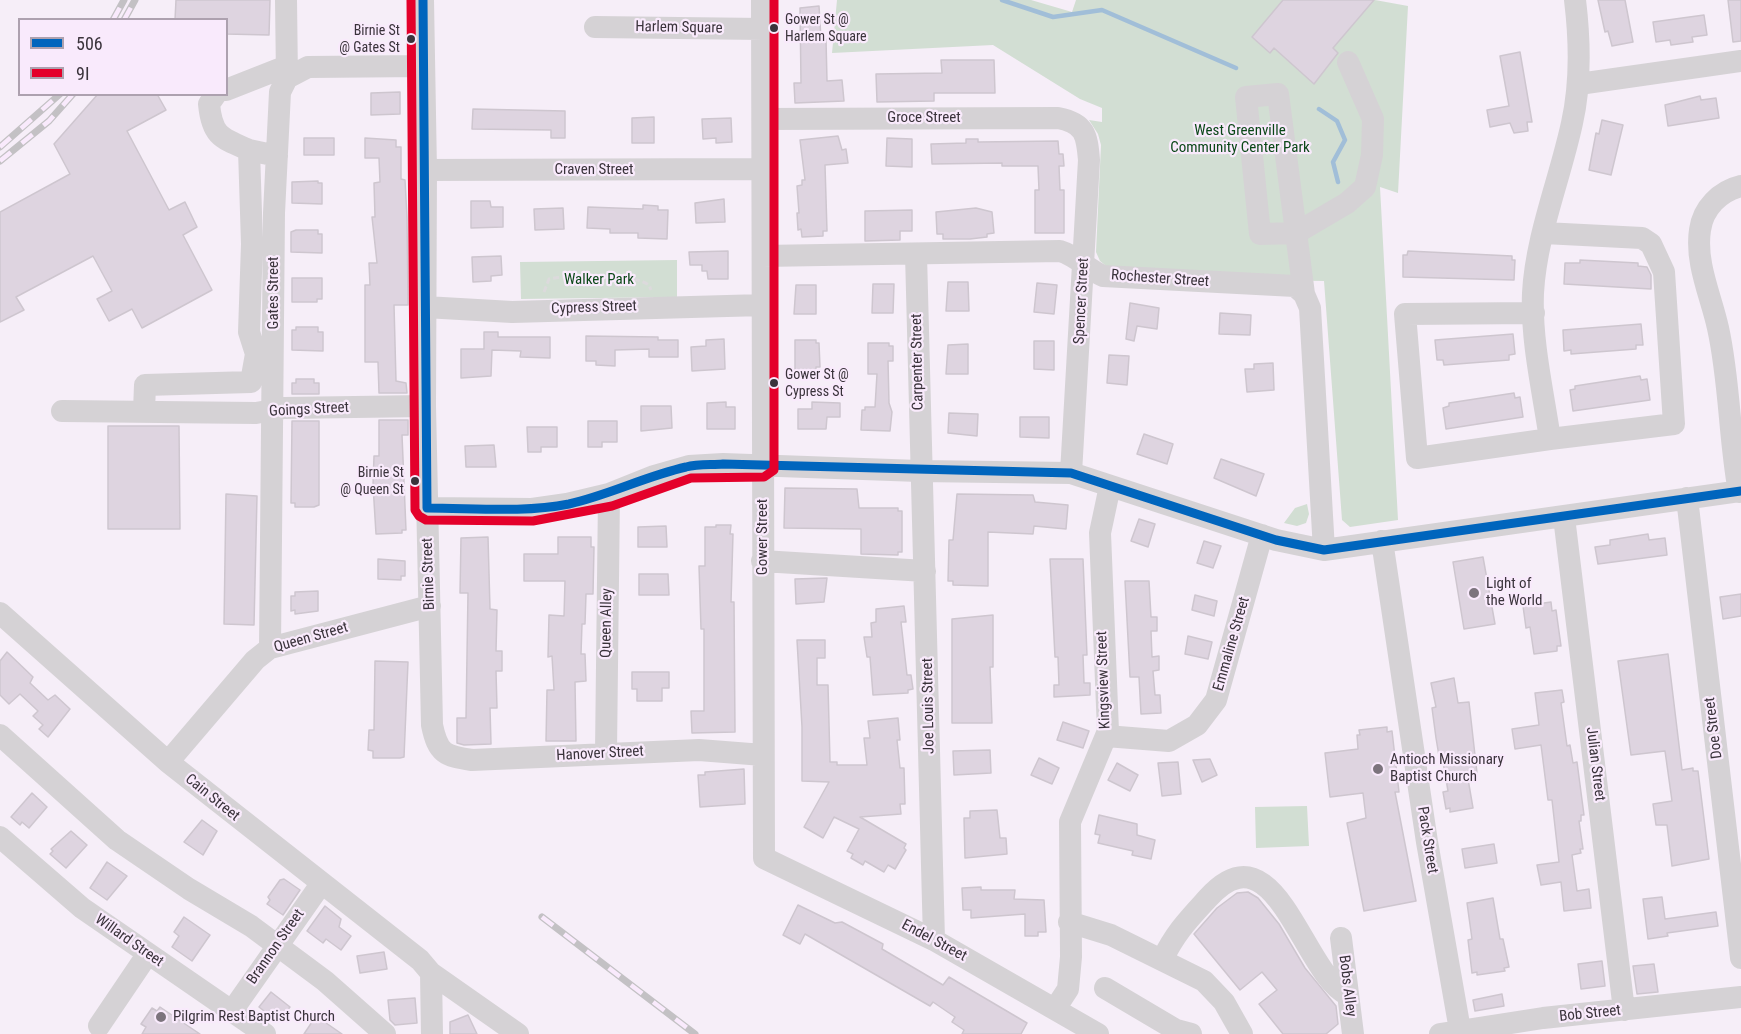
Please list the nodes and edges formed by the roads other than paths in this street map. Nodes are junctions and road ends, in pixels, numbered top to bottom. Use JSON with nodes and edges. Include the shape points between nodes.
{"nodes":[{"id":1,"x":286,"y":0,"type":"edge"},
{"id":2,"x":423,"y":0,"type":"edge"},
{"id":3,"x":762,"y":0,"type":"edge"},
{"id":4,"x":1575,"y":0,"type":"edge"},
{"id":5,"x":595,"y":27,"type":"dead end"},
{"id":6,"x":763,"y":29,"type":"junction"},
{"id":7,"x":1348,"y":62,"type":"dead end"},
{"id":8,"x":1741,"y":62,"type":"edge"},
{"id":9,"x":423,"y":66,"type":"junction"},
{"id":10,"x":287,"y":72,"type":"junction"},
{"id":11,"x":1579,"y":84,"type":"junction"},
{"id":12,"x":228,"y":89,"type":"edge"},
{"id":13,"x":215,"y":96,"type":"edge"},
{"id":14,"x":763,"y":119,"type":"junction"},
{"id":15,"x":1082,"y":130,"type":"joint"},
{"id":16,"x":249,"y":150,"type":"junction"},
{"id":17,"x":277,"y":156,"type":"junction"},
{"id":18,"x":763,"y":169,"type":"junction"},
{"id":19,"x":426,"y":170,"type":"junction"},
{"id":20,"x":1741,"y":186,"type":"edge"},
{"id":21,"x":1296,"y":233,"type":"junction"},
{"id":22,"x":1544,"y":233,"type":"junction"},
{"id":23,"x":916,"y":254,"type":"junction"},
{"id":24,"x":763,"y":256,"type":"junction"},
{"id":25,"x":1084,"y":264,"type":"junction"},
{"id":26,"x":1304,"y":294,"type":"junction"},
{"id":27,"x":763,"y":305,"type":"junction"},
{"id":28,"x":425,"y":307,"type":"junction"},
{"id":29,"x":1534,"y":313,"type":"junction"},
{"id":30,"x":425,"y":406,"type":"junction"},
{"id":31,"x":273,"y":410,"type":"junction"},
{"id":32,"x":62,"y":411,"type":"dead end"},
{"id":33,"x":144,"y":411,"type":"junction"},
{"id":34,"x":1550,"y":439,"type":"junction"},
{"id":35,"x":763,"y":465,"type":"junction"},
{"id":36,"x":920,"y":471,"type":"junction"},
{"id":37,"x":1071,"y":473,"type":"junction"},
{"id":38,"x":1110,"y":486,"type":"junction"},
{"id":39,"x":1740,"y":492,"type":"edge"},
{"id":40,"x":609,"y":494,"type":"junction"},
{"id":41,"x":1687,"y":498,"type":"junction"},
{"id":42,"x":427,"y":508,"type":"junction"},
{"id":43,"x":1564,"y":517,"type":"junction"},
{"id":44,"x":1262,"y":535,"type":"junction"},
{"id":45,"x":1382,"y":541,"type":"junction"},
{"id":46,"x":1324,"y":550,"type":"junction"},
{"id":47,"x":762,"y":561,"type":"junction"},
{"id":48,"x":925,"y":571,"type":"junction"},
{"id":49,"x":430,"y":606,"type":"junction"},
{"id":50,"x":0,"y":613,"type":"edge"},
{"id":51,"x":262,"y":654,"type":"junction"},
{"id":52,"x":0,"y":735,"type":"edge"},
{"id":53,"x":1106,"y":736,"type":"junction"},
{"id":54,"x":440,"y":750,"type":"joint"},
{"id":55,"x":606,"y":752,"type":"junction"},
{"id":56,"x":763,"y":755,"type":"junction"},
{"id":57,"x":168,"y":762,"type":"junction"},
{"id":58,"x":0,"y":837,"type":"edge"},
{"id":59,"x":764,"y":858,"type":"joint"},
{"id":60,"x":321,"y":884,"type":"junction"},
{"id":61,"x":1070,"y":922,"type":"junction"},
{"id":62,"x":1341,"y":938,"type":"dead end"},
{"id":63,"x":934,"y":940,"type":"junction"},
{"id":64,"x":277,"y":945,"type":"junction"},
{"id":65,"x":147,"y":955,"type":"junction"},
{"id":66,"x":1741,"y":958,"type":"edge"},
{"id":67,"x":1162,"y":960,"type":"junction"},
{"id":68,"x":431,"y":973,"type":"junction"},
{"id":69,"x":1105,"y":988,"type":"dead end"},
{"id":70,"x":1348,"y":995,"type":"junction"},
{"id":71,"x":1741,"y":997,"type":"edge"},
{"id":72,"x":1055,"y":1009,"type":"junction"},
{"id":73,"x":1624,"y":1010,"type":"junction"},
{"id":74,"x":232,"y":1011,"type":"junction"},
{"id":75,"x":1601,"y":1023,"type":"edge"},
{"id":76,"x":94,"y":1031,"type":"edge"},
{"id":77,"x":1450,"y":1032,"type":"edge"},
{"id":78,"x":262,"y":1033,"type":"edge"},
{"id":79,"x":1235,"y":1033,"type":"edge"},
{"id":80,"x":386,"y":1034,"type":"edge"},
{"id":81,"x":432,"y":1034,"type":"edge"},
{"id":82,"x":518,"y":1034,"type":"edge"},
{"id":83,"x":1098,"y":1034,"type":"edge"},
{"id":84,"x":1191,"y":1034,"type":"edge"},
{"id":85,"x":1353,"y":1034,"type":"edge"}],
"edges":[{"from":1,"to":10,"type":"street","name":"Gates Street"},
{"from":2,"to":9,"type":"street","name":"Birnie Street"},
{"from":3,"to":6,"type":"street","name":"Gower Street"},
{"from":4,"to":11,"type":"street"},
{"from":5,"to":6,"type":"street","name":"Harlem Square"},
{"from":6,"to":14,"type":"street","name":"Gower Street"},
{"from":7,"to":21,"type":"street","via":[[1373,119],[1372,154],[1365,187],[1347,203]]},
{"from":8,"to":11,"type":"street"},
{"from":9,"to":10,"type":"street","via":[[308,67]]},
{"from":9,"to":19,"type":"street","name":"Birnie Street"},
{"from":10,"to":12,"type":"street"},
{"from":10,"to":17,"type":"street","name":"Gates Street","via":[[280,92]]},
{"from":11,"to":22,"type":"street"},
{"from":13,"to":16,"type":"street","via":[[209,104],[211,123],[218,134]]},
{"from":14,"to":15,"type":"street","name":"Groce Street","via":[[1058,118],[1072,121]]},
{"from":14,"to":18,"type":"street","name":"Gower Street"},
{"from":15,"to":25,"type":"street","name":"Spencer Street","via":[[1088,140],[1089,160]]},
{"from":16,"to":17,"type":"street"},
{"from":16,"to":33,"type":"street","via":[[249,332],[256,354],[251,382],[145,385]]},
{"from":17,"to":31,"type":"street","name":"Gates Street"},
{"from":18,"to":19,"type":"street","name":"Craven Street"},
{"from":18,"to":24,"type":"street","name":"Gower Street"},
{"from":19,"to":28,"type":"street","name":"Birnie Street"},
{"from":20,"to":39,"type":"street","via":[[1730,188],[1714,200],[1706,210],[1700,231],[1706,292],[1718,328]]},
{"from":21,"to":21,"type":"street","via":[[1278,94],[1246,97],[1260,234]]},
{"from":21,"to":26,"type":"street"},
{"from":22,"to":29,"type":"street","via":[[1533,292]]},
{"from":22,"to":34,"type":"street","via":[[1642,238],[1651,244],[1664,272],[1674,424]]},
{"from":23,"to":24,"type":"street","name":"Rochester Street"},
{"from":23,"to":25,"type":"street","name":"Rochester Street","via":[[1060,251]]},
{"from":23,"to":36,"type":"street","name":"Carpenter Street"},
{"from":24,"to":27,"type":"street","name":"Gower Street"},
{"from":25,"to":26,"type":"street","name":"Rochester Street","via":[[1103,276],[1295,286]]},
{"from":25,"to":37,"type":"street","name":"Spencer Street"},
{"from":26,"to":46,"type":"street","via":[[1310,308]]},
{"from":27,"to":28,"type":"street","name":"Cypress Street","via":[[512,312]]},
{"from":27,"to":35,"type":"street","name":"Gower Street"},
{"from":28,"to":30,"type":"street","name":"Birnie Street"},
{"from":29,"to":34,"type":"street"},
{"from":29,"to":34,"type":"street","via":[[1404,314],[1417,458]]},
{"from":30,"to":31,"type":"street","name":"Goings Street"},
{"from":30,"to":42,"type":"street","name":"Birnie Street"},
{"from":31,"to":33,"type":"street","name":"Goings Street"},
{"from":31,"to":51,"type":"street","name":"Gates Street"},
{"from":32,"to":33,"type":"street","name":"Goings Street"},
{"from":35,"to":36,"type":"street"},
{"from":35,"to":40,"type":"street","via":[[689,466]]},
{"from":35,"to":47,"type":"street","name":"Gower Street"},
{"from":36,"to":37,"type":"street"},
{"from":36,"to":48,"type":"street","name":"Joe Louis Street"},
{"from":37,"to":38,"type":"street"},
{"from":38,"to":44,"type":"street"},
{"from":38,"to":53,"type":"street","name":"Kingsview Street","via":[[1100,533]]},
{"from":39,"to":41,"type":"street"},
{"from":40,"to":42,"type":"street","via":[[532,509]]},
{"from":40,"to":55,"type":"street","name":"Queen Alley"},
{"from":41,"to":43,"type":"street"},
{"from":41,"to":66,"type":"street","name":"Doe Street"},
{"from":42,"to":49,"type":"street","name":"Birnie Street"},
{"from":43,"to":45,"type":"street"},
{"from":43,"to":73,"type":"street","name":"Julian Street"},
{"from":44,"to":46,"type":"street"},
{"from":44,"to":53,"type":"street","name":"Emmaline Street","via":[[1216,700],[1197,725],[1168,741]]},
{"from":45,"to":46,"type":"street"},
{"from":45,"to":77,"type":"street","name":"Pack Street","via":[[1427,842]]},
{"from":47,"to":48,"type":"street"},
{"from":47,"to":56,"type":"street","name":"Gower Street"},
{"from":48,"to":63,"type":"street","name":"Joe Louis Street"},
{"from":49,"to":51,"type":"street","name":"Queen Street"},
{"from":49,"to":54,"type":"street","name":"Birnie Street","via":[[432,725]]},
{"from":50,"to":57,"type":"street","name":"Cain Street"},
{"from":51,"to":57,"type":"street","name":"Queen Street"},
{"from":52,"to":64,"type":"street","via":[[117,840]]},
{"from":53,"to":61,"type":"street","name":"Kingsview Street","via":[[1070,822]]},
{"from":54,"to":55,"type":"street","name":"Hanover Street","via":[[450,757],[472,760]]},
{"from":55,"to":56,"type":"street","name":"Hanover Street","via":[[699,750]]},
{"from":56,"to":59,"type":"street","name":"Gower Street"},
{"from":57,"to":60,"type":"street","name":"Cain Street"},
{"from":58,"to":65,"type":"street","name":"Willard Street","via":[[82,908]]},
{"from":59,"to":63,"type":"street","name":"Endel Street"},
{"from":60,"to":64,"type":"street","name":"Brannon Street"},
{"from":60,"to":68,"type":"street","name":"Cain Street","via":[[420,960]]},
{"from":61,"to":67,"type":"street","via":[[1111,935]]},
{"from":61,"to":72,"type":"street","name":"Kingsview Street","via":[[1068,989]]},
{"from":62,"to":70,"type":"street","name":"Bobs Alley"},
{"from":63,"to":72,"type":"street","name":"Endel Street"},
{"from":64,"to":74,"type":"street","name":"Brannon Street"},
{"from":64,"to":80,"type":"street"},
{"from":65,"to":74,"type":"street","name":"Willard Street"},
{"from":65,"to":76,"type":"street"},
{"from":67,"to":70,"type":"street","via":[[1183,924],[1216,889],[1243,877],[1257,879],[1277,896],[1333,986]]},
{"from":67,"to":79,"type":"street","via":[[1204,981],[1224,1002]]},
{"from":68,"to":81,"type":"street"},
{"from":68,"to":82,"type":"street","name":"Cain Street"},
{"from":69,"to":84,"type":"street","via":[[1176,1030]]},
{"from":70,"to":85,"type":"street","name":"Bobs Alley"},
{"from":71,"to":73,"type":"street","name":"Bob Street"},
{"from":72,"to":83,"type":"street","name":"Endel Street"},
{"from":73,"to":75,"type":"street","name":"Bob Street"},
{"from":74,"to":78,"type":"street","name":"Willard Street"},
{"from":75,"to":77,"type":"street","name":"Bob Street"}]}
